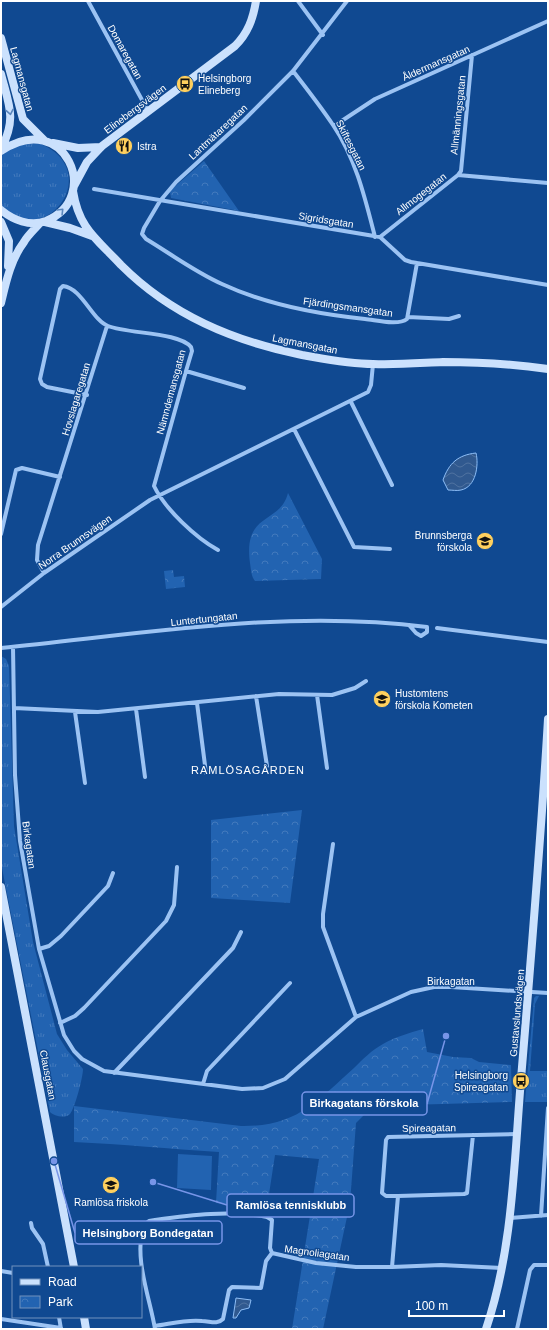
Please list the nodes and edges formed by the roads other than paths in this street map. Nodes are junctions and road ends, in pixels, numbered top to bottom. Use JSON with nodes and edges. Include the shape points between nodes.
{"nodes":[{"id":1,"x":88,"y":1,"type":"edge"},
{"id":2,"x":256,"y":1,"type":"edge"},
{"id":3,"x":298,"y":1,"type":"edge"},
{"id":4,"x":347,"y":1,"type":"edge"},
{"id":5,"x":548,"y":21,"type":"edge"},
{"id":6,"x":323,"y":35,"type":"junction"},
{"id":7,"x":1,"y":38,"type":"edge"},
{"id":8,"x":472,"y":55,"type":"junction"},
{"id":9,"x":293,"y":71,"type":"junction"},
{"id":10,"x":1,"y":74,"type":"edge"},
{"id":11,"x":148,"y":112,"type":"junction"},
{"id":12,"x":334,"y":126,"type":"junction"},
{"id":13,"x":47,"y":141,"type":"junction"},
{"id":14,"x":102,"y":146,"type":"junction"},
{"id":15,"x":1,"y":150,"type":"edge"},
{"id":16,"x":458,"y":175,"type":"junction"},
{"id":17,"x":548,"y":183,"type":"edge"},
{"id":18,"x":74,"y":189,"type":"junction"},
{"id":19,"x":94,"y":189,"type":"dead end"},
{"id":20,"x":160,"y":201,"type":"junction"},
{"id":21,"x":1,"y":210,"type":"edge"},
{"id":22,"x":1,"y":222,"type":"edge"},
{"id":23,"x":42,"y":222,"type":"junction"},
{"id":24,"x":93,"y":237,"type":"junction"},
{"id":25,"x":377,"y":237,"type":"junction"},
{"id":26,"x":417,"y":264,"type":"junction"},
{"id":27,"x":6,"y":282,"type":"junction"},
{"id":28,"x":548,"y":285,"type":"edge"},
{"id":29,"x":1,"y":303,"type":"edge"},
{"id":30,"x":459,"y":316,"type":"dead end"},
{"id":31,"x":408,"y":317,"type":"junction"},
{"id":32,"x":107,"y":326,"type":"junction"},
{"id":33,"x":373,"y":364,"type":"junction"},
{"id":34,"x":548,"y":369,"type":"edge"},
{"id":35,"x":186,"y":371,"type":"junction"},
{"id":36,"x":244,"y":388,"type":"dead end"},
{"id":37,"x":87,"y":395,"type":"junction"},
{"id":38,"x":351,"y":402,"type":"junction"},
{"id":39,"x":294,"y":429,"type":"junction"},
{"id":40,"x":60,"y":477,"type":"junction"},
{"id":41,"x":392,"y":485,"type":"dead end"},
{"id":42,"x":160,"y":495,"type":"junction"},
{"id":43,"x":1,"y":534,"type":"edge"},
{"id":44,"x":390,"y":549,"type":"dead end"},
{"id":45,"x":218,"y":550,"type":"dead end"},
{"id":46,"x":44,"y":573,"type":"junction"},
{"id":47,"x":1,"y":607,"type":"edge"},
{"id":48,"x":409,"y":625,"type":"dead end"},
{"id":49,"x":437,"y":628,"type":"dead end"},
{"id":50,"x":548,"y":642,"type":"edge"},
{"id":51,"x":14,"y":647,"type":"junction"},
{"id":52,"x":1,"y":648,"type":"edge"},
{"id":53,"x":366,"y":681,"type":"dead end"},
{"id":54,"x":317,"y":695,"type":"junction"},
{"id":55,"x":256,"y":696,"type":"junction"},
{"id":56,"x":196,"y":703,"type":"junction"},
{"id":57,"x":14,"y":708,"type":"junction"},
{"id":58,"x":136,"y":709,"type":"junction"},
{"id":59,"x":75,"y":712,"type":"junction"},
{"id":60,"x":548,"y":719,"type":"edge"},
{"id":61,"x":267,"y":766,"type":"dead end"},
{"id":62,"x":327,"y":768,"type":"dead end"},
{"id":63,"x":206,"y":773,"type":"dead end"},
{"id":64,"x":145,"y":777,"type":"dead end"},
{"id":65,"x":85,"y":783,"type":"dead end"},
{"id":66,"x":333,"y":844,"type":"dead end"},
{"id":67,"x":177,"y":867,"type":"dead end"},
{"id":68,"x":113,"y":873,"type":"dead end"},
{"id":69,"x":1,"y":887,"type":"edge"},
{"id":70,"x":241,"y":932,"type":"dead end"},
{"id":71,"x":39,"y":949,"type":"junction"},
{"id":72,"x":290,"y":983,"type":"dead end"},
{"id":73,"x":529,"y":991,"type":"junction"},
{"id":74,"x":548,"y":993,"type":"edge"},
{"id":75,"x":356,"y":1017,"type":"junction"},
{"id":76,"x":60,"y":1023,"type":"junction"},
{"id":77,"x":114,"y":1073,"type":"junction"},
{"id":78,"x":203,"y":1084,"type":"junction"},
{"id":79,"x":548,"y":1108,"type":"edge"},
{"id":80,"x":517,"y":1134,"type":"junction"},
{"id":81,"x":473,"y":1135,"type":"junction"},
{"id":82,"x":546,"y":1156,"type":"edge"},
{"id":83,"x":398,"y":1196,"type":"junction"},
{"id":84,"x":548,"y":1215,"type":"edge"},
{"id":85,"x":541,"y":1216,"type":"junction"},
{"id":86,"x":510,"y":1218,"type":"junction"},
{"id":87,"x":31,"y":1223,"type":"dead end"},
{"id":88,"x":272,"y":1254,"type":"junction"},
{"id":89,"x":548,"y":1265,"type":"edge"},
{"id":90,"x":48,"y":1266,"type":"edge"},
{"id":91,"x":74,"y":1266,"type":"edge"},
{"id":92,"x":392,"y":1267,"type":"junction"},
{"id":93,"x":502,"y":1268,"type":"junction"},
{"id":94,"x":1,"y":1271,"type":"edge"},
{"id":95,"x":12,"y":1273,"type":"edge"},
{"id":96,"x":142,"y":1275,"type":"edge"},
{"id":97,"x":58,"y":1318,"type":"edge"},
{"id":98,"x":84,"y":1318,"type":"edge"},
{"id":99,"x":1,"y":1319,"type":"edge"},
{"id":100,"x":155,"y":1328,"type":"edge"},
{"id":101,"x":61,"y":1329,"type":"edge"},
{"id":102,"x":86,"y":1329,"type":"edge"},
{"id":103,"x":486,"y":1329,"type":"edge"},
{"id":104,"x":517,"y":1329,"type":"edge"}],
"edges":[{"from":1,"to":11,"type":"street","name":"Domaregatan"},
{"from":2,"to":11,"type":"street","name":"Elinebergsvägen","via":[[247,31],[235,46]]},
{"from":3,"to":6,"type":"street"},
{"from":4,"to":6,"type":"street","name":"Lantmätaregatan"},
{"from":5,"to":8,"type":"street","name":"Åldermansgatan"},
{"from":6,"to":9,"type":"street","name":"Lantmätaregatan"},
{"from":7,"to":13,"type":"street","name":"Lagmansgatan","via":[[23,119]]},
{"from":8,"to":12,"type":"street","name":"Åldermansgatan","via":[[375,99]]},
{"from":8,"to":16,"type":"street","name":"Allmänningsgatan","via":[[461,171]]},
{"from":9,"to":12,"type":"street","name":"Skiftesgatan"},
{"from":9,"to":20,"type":"street","name":"Lantmätaregatan","via":[[176,182]]},
{"from":10,"to":15,"type":"street","name":"Lagmansgatan","one_way":true,"via":[[11,118],[9,133]]},
{"from":11,"to":14,"type":"street","name":"Elinebergsvägen"},
{"from":12,"to":25,"type":"street","name":"Skiftesgatan","via":[[359,179]]},
{"from":13,"to":14,"type":"street","name":"Elinebergsvägen","via":[[78,148]]},
{"from":13,"to":15,"type":"street","name":"Elinebergsvägen","via":[[23,140]]},
{"from":13,"to":18,"type":"street","name":"Lagmansgatan","via":[[61,150],[68,160],[73,172]]},
{"from":14,"to":18,"type":"street","name":"Elinebergsvägen","via":[[87,162]]},
{"from":16,"to":17,"type":"street","name":"Allmogegatan"},
{"from":16,"to":25,"type":"street","name":"Allmogegatan"},
{"from":23,"to":18,"type":"street","name":"Elinebergsvägen","one_way":true,"via":[[61,211]]},
{"from":18,"to":24,"type":"street","name":"Lagmansgatan","via":[[80,218]]},
{"from":19,"to":20,"type":"street","name":"Sigridsgatan"},
{"from":20,"to":25,"type":"street","name":"Sigridsgatan"},
{"from":20,"to":31,"type":"street","name":"Fjärdingsmansgatan","via":[[144,228],[143,236],[222,284],[260,298],[320,313],[401,322]]},
{"from":21,"to":23,"type":"street","name":"Lagmansgatan","via":[[17,220],[28,223]]},
{"from":22,"to":27,"type":"street","via":[[10,248]]},
{"from":23,"to":24,"type":"street","name":"Lagmansgatan","via":[[70,228]]},
{"from":23,"to":27,"type":"street","via":[[24,240]]},
{"from":24,"to":33,"type":"street","name":"Lagmansgatan","via":[[130,274],[159,298],[205,325],[242,340],[293,353],[328,360]]},
{"from":25,"to":26,"type":"street","via":[[405,260]]},
{"from":26,"to":28,"type":"street"},
{"from":26,"to":31,"type":"street"},
{"from":27,"to":29,"type":"street"},
{"from":30,"to":31,"type":"street","via":[[449,319]]},
{"from":32,"to":35,"type":"street","name":"Nämndemansgatan","via":[[184,341],[192,349]]},
{"from":32,"to":37,"type":"street","name":"Hovslagaregatan"},
{"from":32,"to":37,"type":"street","via":[[72,289],[65,286],[60,288],[40,378],[42,384],[47,387]]},
{"from":33,"to":34,"type":"street","name":"Lagmansgatan","via":[[465,363]]},
{"from":33,"to":38,"type":"street","name":"Norra Brunnsvägen","via":[[370,389]]},
{"from":35,"to":36,"type":"street"},
{"from":35,"to":42,"type":"street","name":"Nämndemansgatan","via":[[155,478],[154,486]]},
{"from":37,"to":40,"type":"street","name":"Hovslagaregatan"},
{"from":38,"to":39,"type":"street","name":"Norra Brunnsvägen"},
{"from":38,"to":41,"type":"street"},
{"from":39,"to":42,"type":"street","name":"Norra Brunnsvägen"},
{"from":39,"to":44,"type":"street","via":[[354,547]]},
{"from":40,"to":43,"type":"street","via":[[22,468],[16,470]]},
{"from":40,"to":46,"type":"street","name":"Hovslagaregatan","via":[[36,550],[37,560]]},
{"from":42,"to":45,"type":"street","via":[[204,542]]},
{"from":42,"to":46,"type":"street","name":"Norra Brunnsvägen"},
{"from":46,"to":47,"type":"street","name":"Norra Brunnsvägen"},
{"from":48,"to":51,"type":"street","name":"Luntertungatan","via":[[342,620],[268,621]]},
{"from":49,"to":50,"type":"street"},
{"from":51,"to":52,"type":"street","name":"Luntertungatan"},
{"from":51,"to":57,"type":"street","name":"Birkagatan"},
{"from":53,"to":54,"type":"street","via":[[335,695]]},
{"from":54,"to":55,"type":"street","via":[[286,693]]},
{"from":54,"to":62,"type":"street"},
{"from":55,"to":56,"type":"street"},
{"from":55,"to":61,"type":"street"},
{"from":56,"to":58,"type":"street"},
{"from":56,"to":63,"type":"street"},
{"from":57,"to":59,"type":"street"},
{"from":57,"to":71,"type":"street","name":"Birkagatan","via":[[18,827]]},
{"from":58,"to":59,"type":"street"},
{"from":58,"to":64,"type":"street"},
{"from":59,"to":65,"type":"street"},
{"from":60,"to":73,"type":"street","name":"Gustavslundsvägen"},
{"from":66,"to":75,"type":"street","via":[[323,927]]},
{"from":67,"to":76,"type":"street","via":[[174,905],[166,921],[84,1008],[72,1018]]},
{"from":68,"to":71,"type":"street","via":[[108,886],[61,936],[49,946]]},
{"from":69,"to":91,"type":"street","name":"Clausgatan"},
{"from":70,"to":77,"type":"street","via":[[233,948]]},
{"from":71,"to":76,"type":"street","name":"Birkagatan"},
{"from":72,"to":78,"type":"street","via":[[207,1071]]},
{"from":73,"to":74,"type":"street","name":"Birkagatan"},
{"from":73,"to":75,"type":"street","name":"Birkagatan","via":[[450,987],[422,989],[400,996]]},
{"from":73,"to":80,"type":"street","name":"Gustavslundsvägen"},
{"from":75,"to":78,"type":"street","name":"Birkagatan","via":[[298,1070],[278,1083],[253,1089]]},
{"from":76,"to":77,"type":"street","name":"Birkagatan","via":[[67,1041],[78,1055],[95,1068]]},
{"from":77,"to":78,"type":"street","name":"Birkagatan"},
{"from":79,"to":82,"type":"street"},
{"from":80,"to":81,"type":"street","name":"Spireagatan"},
{"from":80,"to":86,"type":"street","name":"Gustavslundsvägen"},
{"from":81,"to":83,"type":"street","name":"Spireagatan","via":[[466,1194]]},
{"from":81,"to":83,"type":"street","name":"Spireagatan","via":[[388,1137],[382,1193]]},
{"from":82,"to":85,"type":"street"},
{"from":83,"to":92,"type":"street"},
{"from":84,"to":85,"type":"street"},
{"from":85,"to":86,"type":"street"},
{"from":86,"to":93,"type":"street","name":"Gustavslundsvägen"},
{"from":87,"to":90,"type":"street","via":[[43,1244]]},
{"from":88,"to":92,"type":"street","name":"Magnoliagatan","via":[[332,1265]]},
{"from":88,"to":96,"type":"street","name":"Magnoliagatan","via":[[272,1220],[267,1217],[223,1214],[155,1220],[149,1221],[144,1228]]},
{"from":88,"to":100,"type":"street","via":[[266,1261],[261,1288],[232,1287],[229,1290],[221,1322],[201,1320]]},
{"from":89,"to":104,"type":"street","via":[[534,1265],[530,1270]]},
{"from":92,"to":93,"type":"street","name":"Magnoliagatan","via":[[441,1265]]},
{"from":93,"to":103,"type":"street","name":"Gustavslundsvägen"},
{"from":94,"to":95,"type":"street"},
{"from":96,"to":100,"type":"street"},
{"from":97,"to":101,"type":"street"},
{"from":98,"to":102,"type":"street"},
{"from":99,"to":101,"type":"street"}]}
